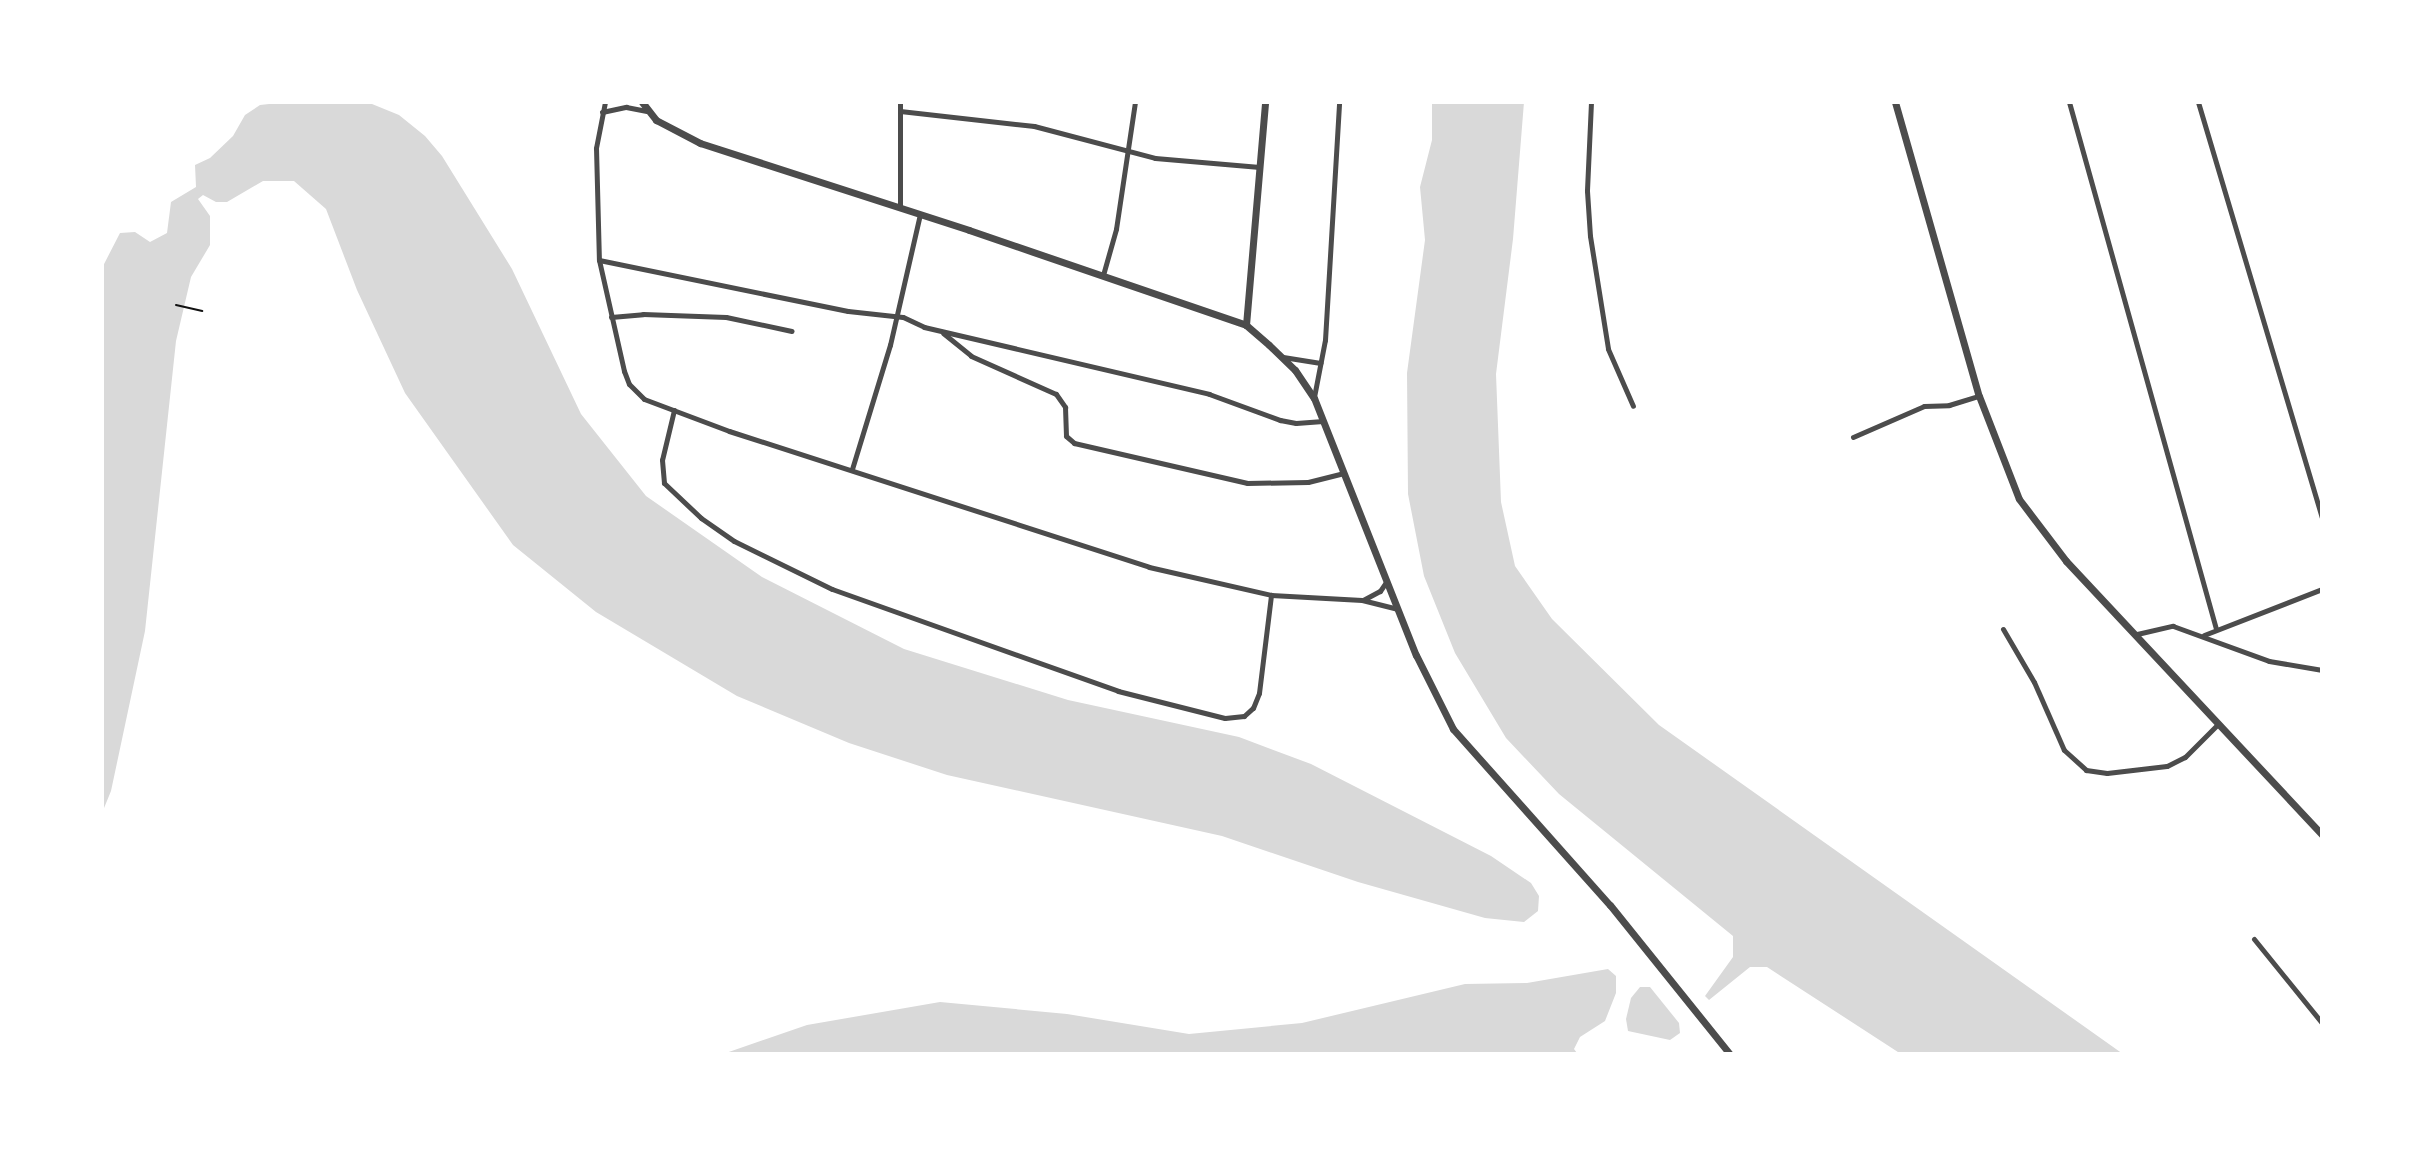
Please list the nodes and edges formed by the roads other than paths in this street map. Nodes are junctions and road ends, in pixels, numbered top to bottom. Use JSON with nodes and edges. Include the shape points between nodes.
{"nodes":[{"id":1,"x":605,"y":102,"type":"edge"},
{"id":2,"x":642,"y":102,"type":"edge"},
{"id":3,"x":900,"y":102,"type":"edge"},
{"id":4,"x":1135,"y":102,"type":"edge"},
{"id":5,"x":1265,"y":102,"type":"edge"},
{"id":6,"x":1339,"y":102,"type":"edge"},
{"id":7,"x":1591,"y":102,"type":"edge"},
{"id":8,"x":1895,"y":102,"type":"edge"},
{"id":9,"x":2069,"y":102,"type":"edge"},
{"id":10,"x":2198,"y":102,"type":"edge"},
{"id":11,"x":648,"y":111,"type":"junction"},
{"id":12,"x":900,"y":111,"type":"junction"},
{"id":13,"x":601,"y":112,"type":"junction"},
{"id":14,"x":1127,"y":150,"type":"junction"},
{"id":15,"x":1260,"y":167,"type":"junction"},
{"id":16,"x":900,"y":207,"type":"junction"},
{"id":17,"x":920,"y":214,"type":"junction"},
{"id":18,"x":599,"y":260,"type":"junction"},
{"id":19,"x":1103,"y":275,"type":"junction"},
{"id":20,"x":894,"y":316,"type":"junction"},
{"id":21,"x":611,"y":317,"type":"junction"},
{"id":22,"x":1246,"y":325,"type":"junction"},
{"id":23,"x":792,"y":331,"type":"dead end"},
{"id":24,"x":940,"y":331,"type":"junction"},
{"id":25,"x":1283,"y":357,"type":"junction"},
{"id":26,"x":1321,"y":363,"type":"junction"},
{"id":27,"x":1979,"y":396,"type":"junction"},
{"id":28,"x":1314,"y":398,"type":"junction"},
{"id":29,"x":1633,"y":406,"type":"dead end"},
{"id":30,"x":674,"y":410,"type":"junction"},
{"id":31,"x":1323,"y":421,"type":"junction"},
{"id":32,"x":1853,"y":437,"type":"dead end"},
{"id":33,"x":852,"y":469,"type":"junction"},
{"id":34,"x":1345,"y":472,"type":"junction"},
{"id":35,"x":2322,"y":517,"type":"edge"},
{"id":36,"x":1386,"y":582,"type":"junction"},
{"id":37,"x":2322,"y":589,"type":"edge"},
{"id":38,"x":1271,"y":595,"type":"junction"},
{"id":39,"x":1362,"y":600,"type":"junction"},
{"id":40,"x":1397,"y":609,"type":"junction"},
{"id":41,"x":2003,"y":629,"type":"dead end"},
{"id":42,"x":2216,"y":629,"type":"junction"},
{"id":43,"x":2137,"y":634,"type":"junction"},
{"id":44,"x":2204,"y":635,"type":"junction"},
{"id":45,"x":2322,"y":670,"type":"edge"},
{"id":46,"x":2218,"y":724,"type":"junction"},
{"id":47,"x":2322,"y":835,"type":"edge"},
{"id":48,"x":2254,"y":939,"type":"dead end"},
{"id":49,"x":2322,"y":1023,"type":"edge"},
{"id":50,"x":1730,"y":1054,"type":"edge"}],
"edges":[{"from":1,"to":13,"type":"street"},
{"from":2,"to":11,"type":"street"},
{"from":3,"to":12,"type":"street"},
{"from":4,"to":14,"type":"street"},
{"from":5,"to":15,"type":"street"},
{"from":6,"to":26,"type":"street"},
{"from":7,"to":29,"type":"street","via":[[1590,236],[1608,349]]},
{"from":8,"to":27,"type":"street"},
{"from":9,"to":42,"type":"street"},
{"from":10,"to":35,"type":"street"},
{"from":11,"to":13,"type":"street","via":[[626,107]]},
{"from":11,"to":16,"type":"street","via":[[667,128],[700,143]]},
{"from":12,"to":14,"type":"street","via":[[1034,126]]},
{"from":12,"to":16,"type":"street"},
{"from":13,"to":18,"type":"street","via":[[596,148]]},
{"from":14,"to":15,"type":"street","via":[[1155,158]]},
{"from":14,"to":19,"type":"street","via":[[1116,229]]},
{"from":15,"to":22,"type":"street"},
{"from":16,"to":17,"type":"street"},
{"from":17,"to":19,"type":"street"},
{"from":17,"to":20,"type":"street"},
{"from":18,"to":20,"type":"street"},
{"from":18,"to":21,"type":"street"},
{"from":19,"to":22,"type":"street"},
{"from":20,"to":24,"type":"street"},
{"from":20,"to":33,"type":"street"},
{"from":21,"to":23,"type":"street","via":[[726,317]]},
{"from":21,"to":30,"type":"street","via":[[629,384],[644,399]]},
{"from":22,"to":25,"type":"street"},
{"from":24,"to":31,"type":"street","via":[[1209,394],[1280,420]]},
{"from":24,"to":34,"type":"street","via":[[971,356],[1056,394],[1065,407],[1066,436],[1074,443],[1247,483],[1308,482]]},
{"from":25,"to":26,"type":"street"},
{"from":25,"to":28,"type":"street"},
{"from":26,"to":28,"type":"street"},
{"from":27,"to":32,"type":"street","via":[[1924,406]]},
{"from":27,"to":43,"type":"street","via":[[2019,499],[2041,532]]},
{"from":28,"to":31,"type":"street"},
{"from":30,"to":33,"type":"street"},
{"from":30,"to":38,"type":"street","via":[[662,460],[664,483],[734,541],[832,589],[1118,691],[1225,718],[1244,716],[1259,693]]},
{"from":31,"to":34,"type":"street"},
{"from":33,"to":38,"type":"street","via":[[1149,567]]},
{"from":34,"to":36,"type":"street"},
{"from":36,"to":39,"type":"street"},
{"from":36,"to":40,"type":"street"},
{"from":37,"to":42,"type":"street"},
{"from":38,"to":39,"type":"street"},
{"from":39,"to":40,"type":"street"},
{"from":40,"to":50,"type":"street","via":[[1436,699],[1469,750],[1610,905]]},
{"from":41,"to":46,"type":"street","via":[[2064,750],[2086,770],[2167,766],[2185,757]]},
{"from":42,"to":44,"type":"street"},
{"from":43,"to":44,"type":"street","via":[[2173,626]]},
{"from":43,"to":46,"type":"street"},
{"from":44,"to":45,"type":"street","via":[[2269,661]]},
{"from":46,"to":47,"type":"street"},
{"from":48,"to":49,"type":"street"}]}
